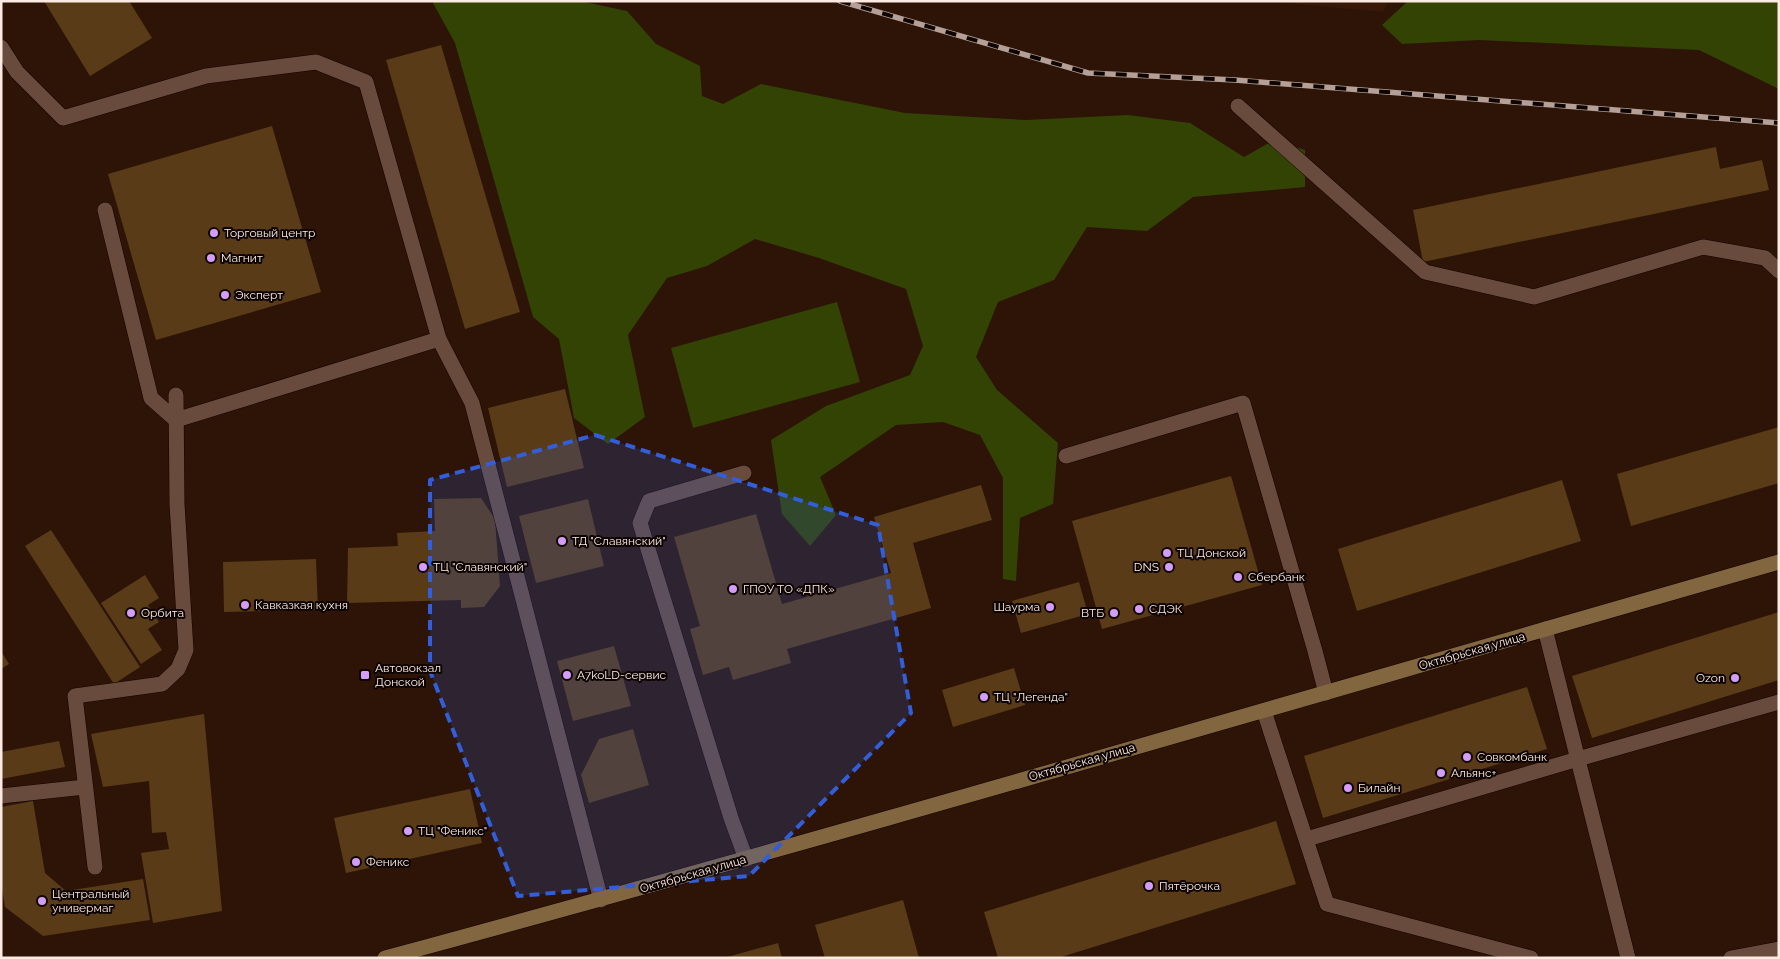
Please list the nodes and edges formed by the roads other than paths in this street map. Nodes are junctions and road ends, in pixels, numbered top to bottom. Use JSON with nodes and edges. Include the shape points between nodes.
{"nodes":[{"id":1,"x":1,"y":47,"type":"edge"},
{"id":2,"x":1238,"y":106,"type":"dead end"},
{"id":3,"x":105,"y":210,"type":"dead end"},
{"id":4,"x":1779,"y":272,"type":"edge"},
{"id":5,"x":439,"y":339,"type":"junction"},
{"id":6,"x":176,"y":395,"type":"dead end"},
{"id":7,"x":176,"y":420,"type":"junction"},
{"id":8,"x":1066,"y":456,"type":"dead end"},
{"id":9,"x":744,"y":472,"type":"dead end"},
{"id":10,"x":1779,"y":562,"type":"edge"},
{"id":11,"x":1545,"y":629,"type":"junction"},
{"id":12,"x":1326,"y":693,"type":"junction"},
{"id":13,"x":1779,"y":702,"type":"edge"},
{"id":14,"x":1264,"y":711,"type":"junction"},
{"id":15,"x":1578,"y":759,"type":"junction"},
{"id":16,"x":85,"y":786,"type":"junction"},
{"id":17,"x":1,"y":796,"type":"edge"},
{"id":18,"x":1307,"y":840,"type":"junction"},
{"id":19,"x":746,"y":858,"type":"junction"},
{"id":20,"x":95,"y":867,"type":"dead end"},
{"id":21,"x":601,"y":900,"type":"junction"},
{"id":22,"x":1779,"y":948,"type":"edge"},
{"id":23,"x":384,"y":958,"type":"edge"},
{"id":24,"x":1531,"y":958,"type":"edge"},
{"id":25,"x":1628,"y":958,"type":"edge"},
{"id":26,"x":1731,"y":958,"type":"edge"}],
"edges":[{"from":1,"to":5,"type":"lane","via":[[17,72],[63,118],[206,76],[316,62],[366,82]]},
{"from":2,"to":4,"type":"lane","via":[[1426,272],[1534,297],[1703,247],[1765,258]]},
{"from":3,"to":7,"type":"lane","via":[[151,398]]},
{"from":5,"to":7,"type":"lane"},
{"from":5,"to":21,"type":"lane","via":[[472,403]]},
{"from":6,"to":7,"type":"lane"},
{"from":7,"to":16,"type":"lane","via":[[177,504],[186,650],[178,669],[162,684],[74,696]]},
{"from":8,"to":12,"type":"lane","via":[[1243,403]]},
{"from":9,"to":19,"type":"lane","via":[[649,501],[640,523]]},
{"from":10,"to":11,"type":"main road","name":"Октябрьская улица"},
{"from":11,"to":12,"type":"main road","name":"Октябрьская улица"},
{"from":11,"to":15,"type":"lane"},
{"from":12,"to":14,"type":"main road","name":"Октябрьская улица"},
{"from":13,"to":15,"type":"lane"},
{"from":14,"to":18,"type":"lane"},
{"from":14,"to":19,"type":"main road","name":"Октябрьская улица"},
{"from":15,"to":18,"type":"lane"},
{"from":15,"to":25,"type":"lane"},
{"from":16,"to":17,"type":"lane"},
{"from":16,"to":20,"type":"lane"},
{"from":18,"to":24,"type":"lane","via":[[1327,904]]},
{"from":19,"to":21,"type":"main road","name":"Октябрьская улица"},
{"from":21,"to":23,"type":"main road","name":"Октябрьская улица"},
{"from":22,"to":26,"type":"lane"}]}
